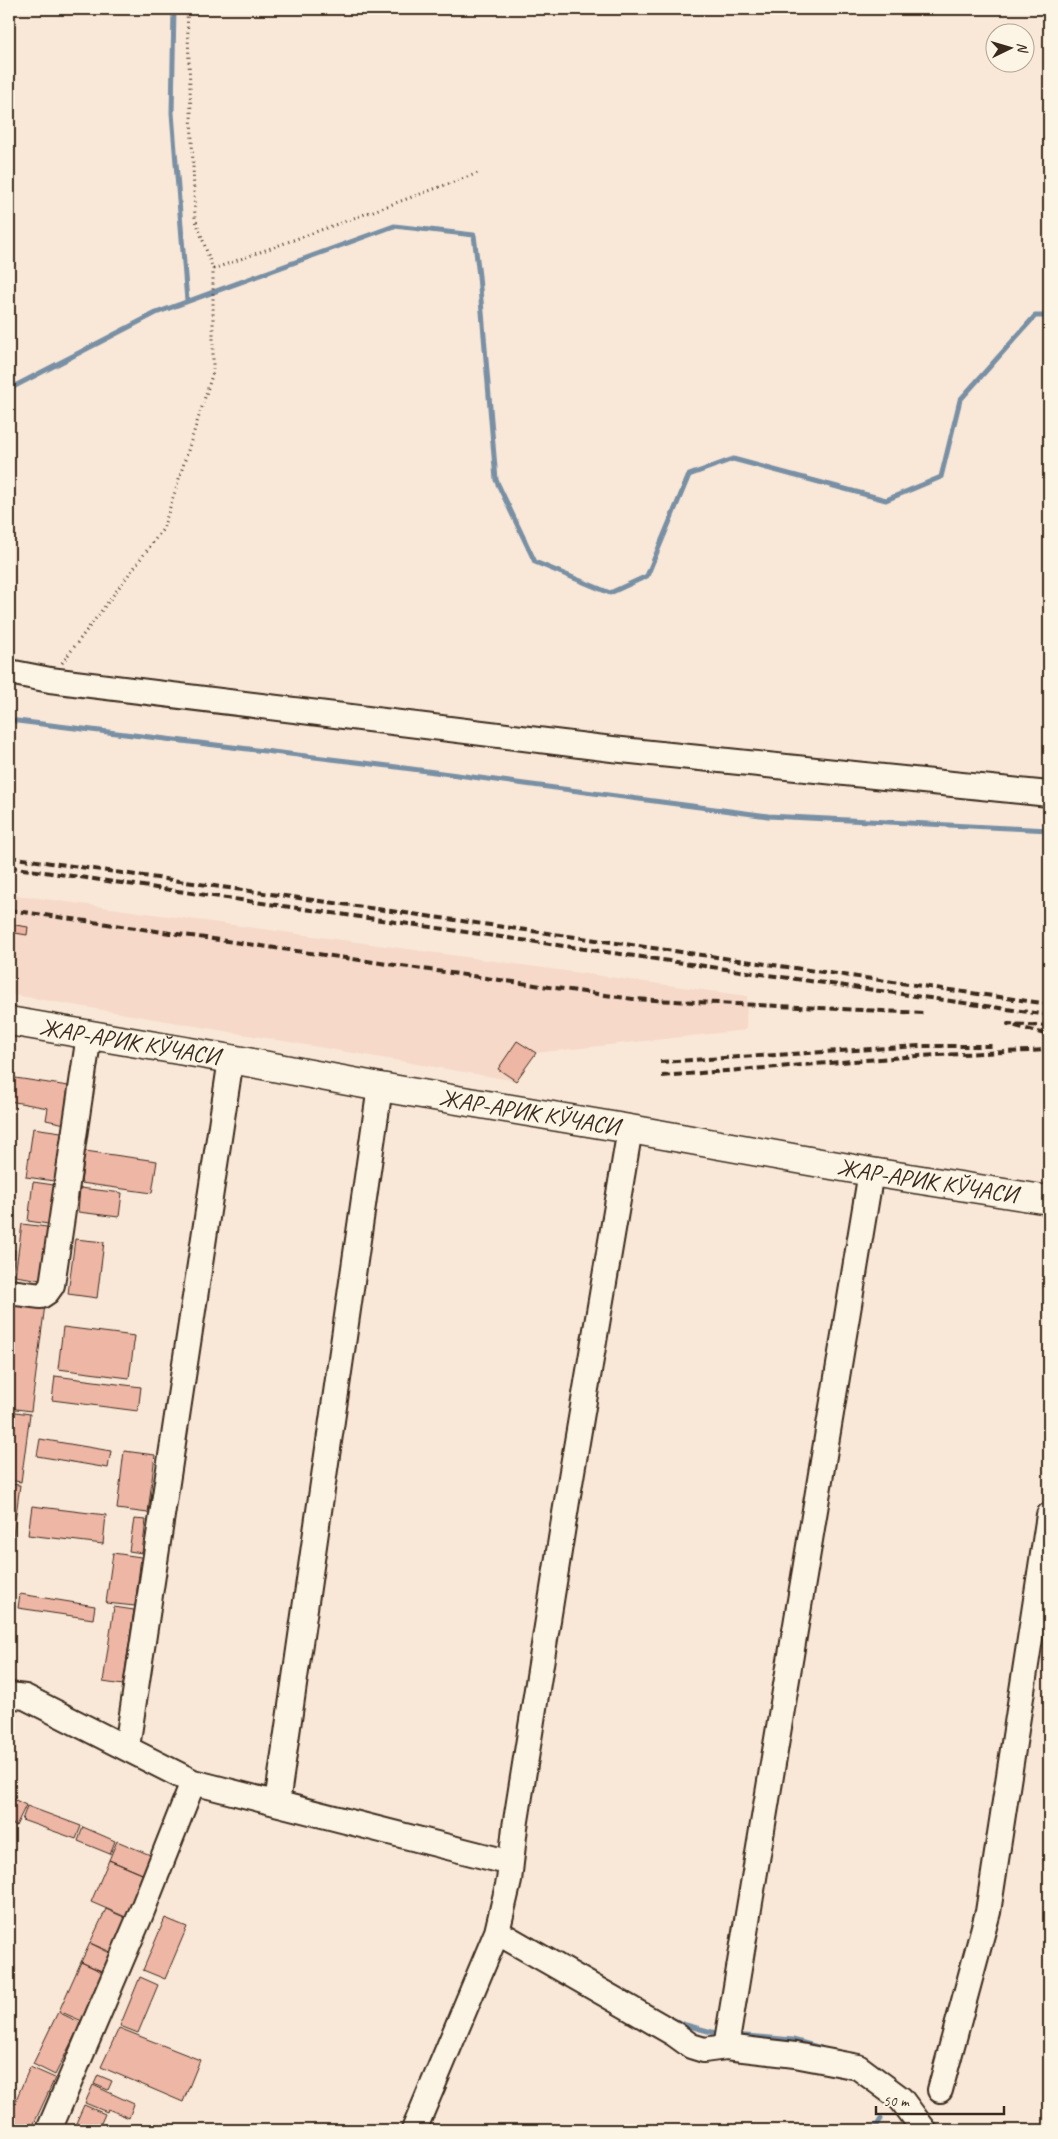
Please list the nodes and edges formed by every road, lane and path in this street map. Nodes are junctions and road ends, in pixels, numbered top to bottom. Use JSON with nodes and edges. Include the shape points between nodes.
{"nodes":[{"id":1,"x":187,"y":9,"type":"edge"},
{"id":2,"x":481,"y":172,"type":"dead end"},
{"id":3,"x":213,"y":269,"type":"junction"},
{"id":4,"x":9,"y":672,"type":"edge"},
{"id":5,"x":50,"y":680,"type":"junction"},
{"id":6,"x":1049,"y":794,"type":"edge"},
{"id":7,"x":9,"y":1021,"type":"edge"},
{"id":8,"x":89,"y":1035,"type":"junction"},
{"id":9,"x":231,"y":1059,"type":"junction"},
{"id":10,"x":380,"y":1087,"type":"junction"},
{"id":11,"x":630,"y":1129,"type":"junction"},
{"id":12,"x":871,"y":1172,"type":"junction"},
{"id":13,"x":1049,"y":1200,"type":"edge"},
{"id":14,"x":9,"y":1292,"type":"edge"},
{"id":15,"x":1049,"y":1515,"type":"edge"},
{"id":16,"x":9,"y":1695,"type":"edge"},
{"id":17,"x":127,"y":1747,"type":"junction"},
{"id":18,"x":194,"y":1782,"type":"junction"},
{"id":19,"x":277,"y":1803,"type":"junction"},
{"id":20,"x":511,"y":1863,"type":"junction"},
{"id":21,"x":497,"y":1932,"type":"junction"},
{"id":22,"x":726,"y":2047,"type":"junction"},
{"id":23,"x":940,"y":2090,"type":"dead end"},
{"id":24,"x":49,"y":2130,"type":"edge"},
{"id":25,"x":414,"y":2130,"type":"edge"},
{"id":26,"x":924,"y":2130,"type":"edge"}],
"edges":[{"from":1,"to":3,"type":"path","via":[[195,218]]},
{"from":2,"to":3,"type":"path"},
{"from":3,"to":5,"type":"path","via":[[213,372],[163,529]]},
{"from":4,"to":5,"type":"street"},
{"from":5,"to":6,"type":"street","via":[[612,749]]},
{"from":7,"to":8,"type":"main road","name":"ЖАР-АРИК КЎЧАСИ"},
{"from":8,"to":9,"type":"main road","name":"ЖАР-АРИК КЎЧАСИ"},
{"from":8,"to":14,"type":"street","via":[[52,1285],[41,1296]]},
{"from":9,"to":10,"type":"main road","name":"ЖАР-АРИК КЎЧАСИ"},
{"from":9,"to":17,"type":"street"},
{"from":10,"to":11,"type":"main road","name":"ЖАР-АРИК КЎЧАСИ"},
{"from":10,"to":19,"type":"street"},
{"from":11,"to":12,"type":"main road","name":"ЖАР-АРИК КЎЧАСИ"},
{"from":11,"to":20,"type":"street","via":[[567,1501]]},
{"from":12,"to":13,"type":"main road","name":"ЖАР-АРИК КЎЧАСИ"},
{"from":12,"to":22,"type":"street"},
{"from":15,"to":23,"type":"street","via":[[988,1912]]},
{"from":16,"to":17,"type":"street","via":[[26,1697]]},
{"from":17,"to":18,"type":"street"},
{"from":18,"to":19,"type":"street"},
{"from":18,"to":24,"type":"street"},
{"from":19,"to":20,"type":"street"},
{"from":20,"to":21,"type":"street"},
{"from":21,"to":22,"type":"street","via":[[691,2046],[704,2050]]},
{"from":21,"to":25,"type":"street"},
{"from":22,"to":26,"type":"street","via":[[795,2055],[858,2068],[901,2099]]}]}
